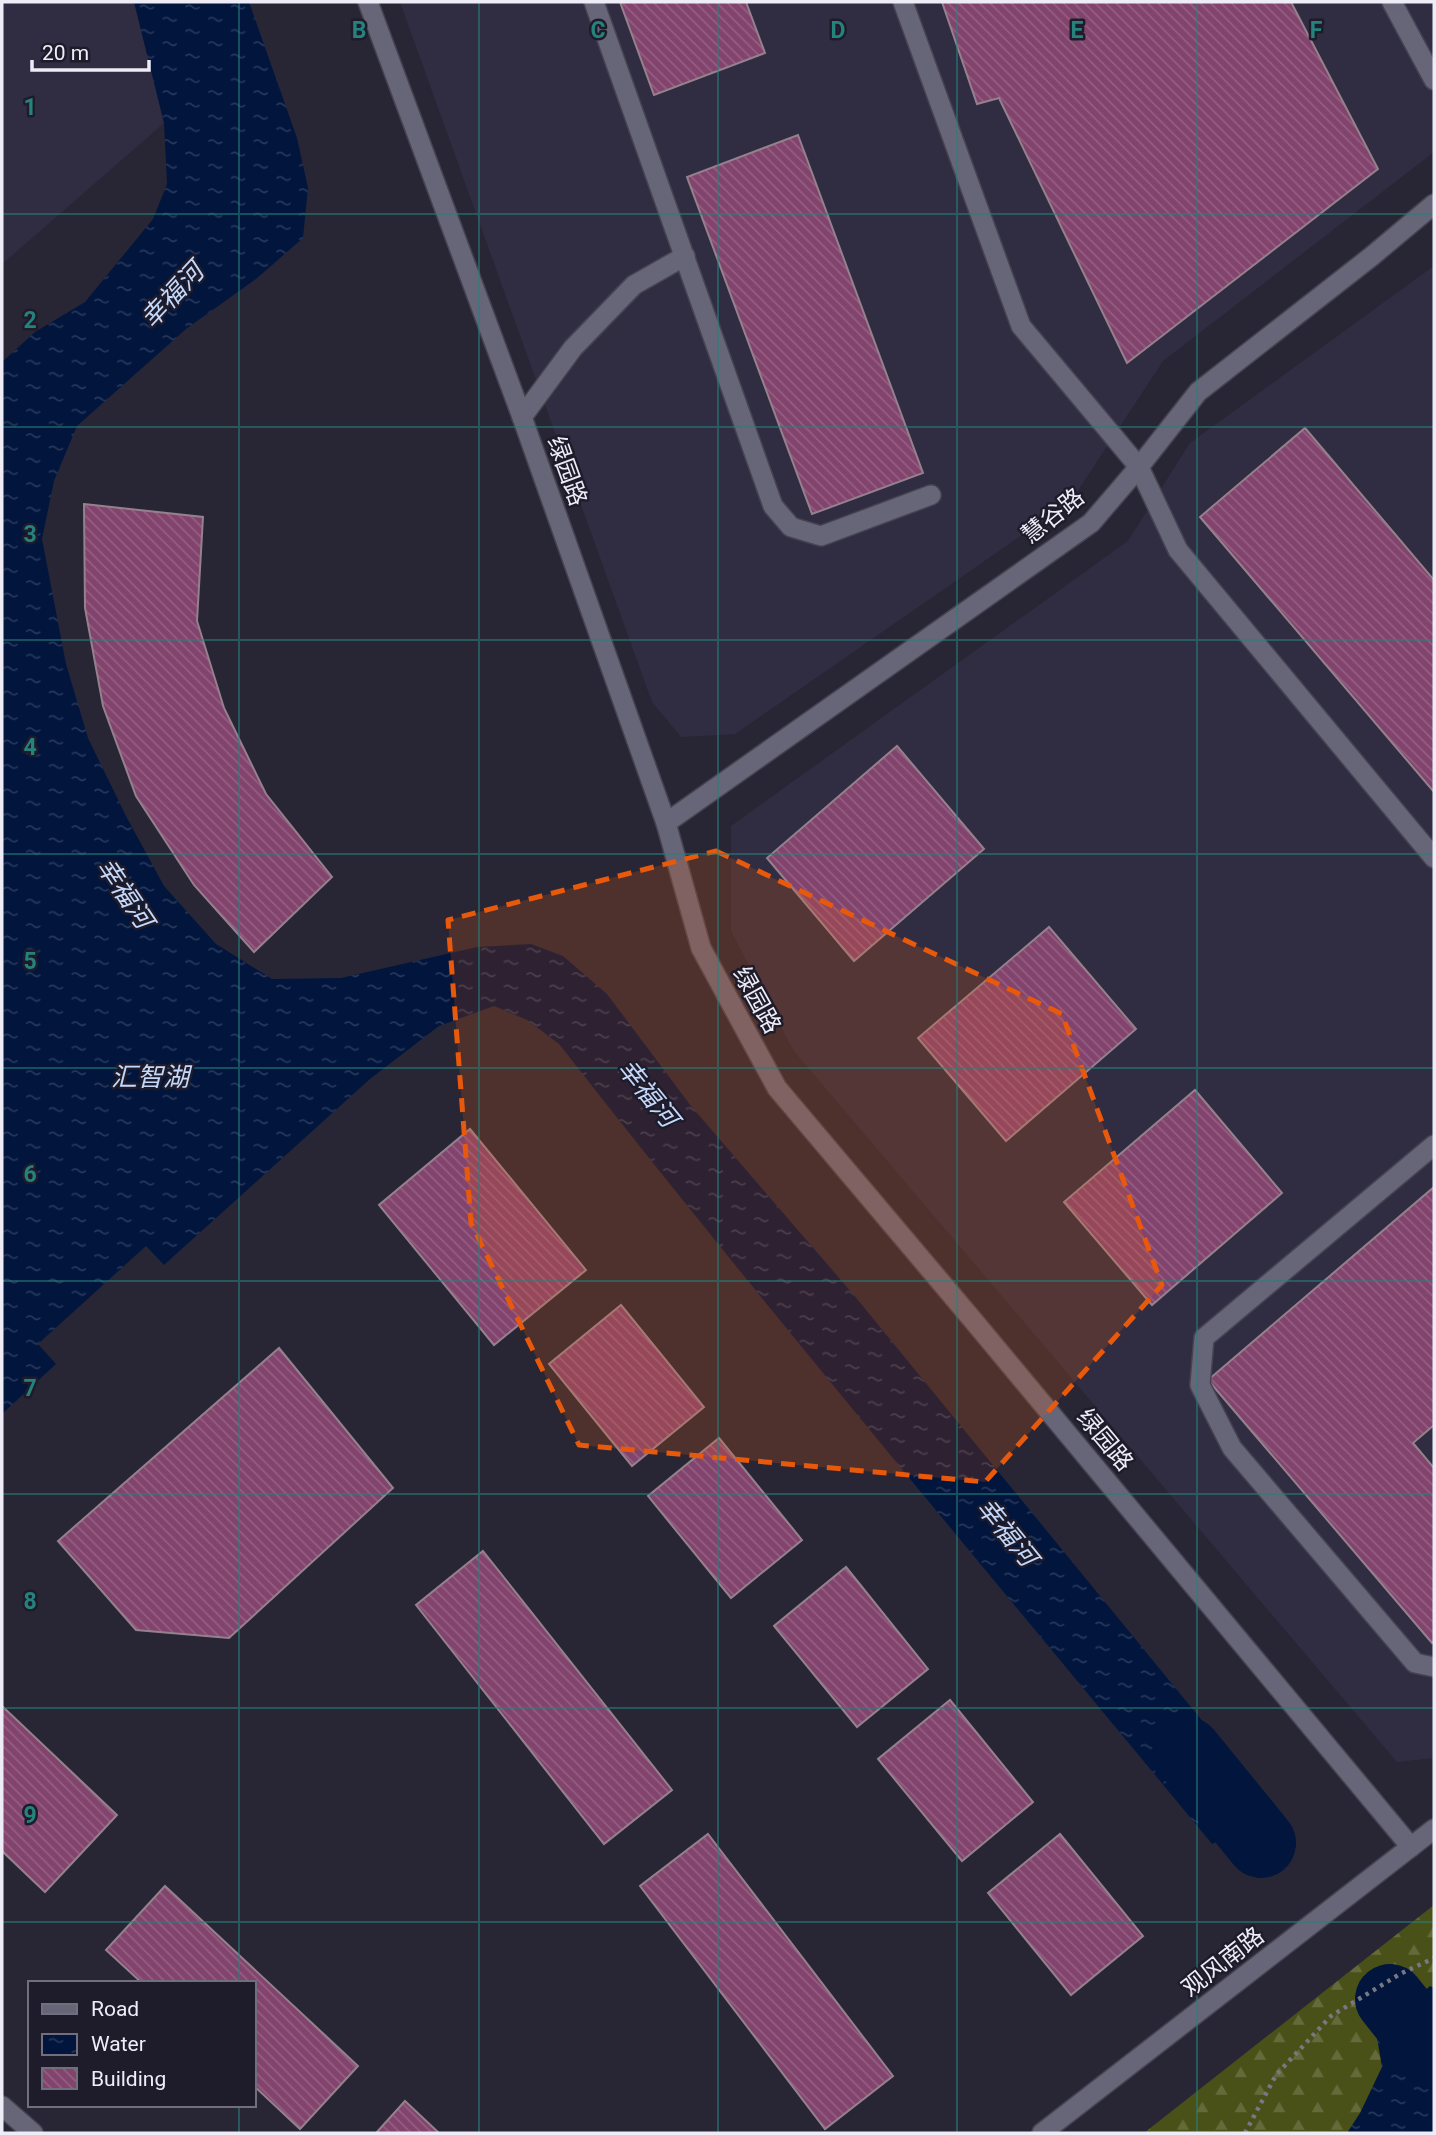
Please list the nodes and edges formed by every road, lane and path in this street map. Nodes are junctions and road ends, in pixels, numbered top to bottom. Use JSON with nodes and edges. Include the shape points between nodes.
{"nodes":[{"id":1,"x":368,"y":2,"type":"edge"},
{"id":2,"x":594,"y":2,"type":"edge"},
{"id":3,"x":903,"y":2,"type":"edge"},
{"id":4,"x":1392,"y":2,"type":"edge"},
{"id":5,"x":1434,"y":80,"type":"edge"},
{"id":6,"x":1434,"y":204,"type":"edge"},
{"id":7,"x":685,"y":256,"type":"junction"},
{"id":8,"x":522,"y":417,"type":"junction"},
{"id":9,"x":1139,"y":467,"type":"junction"},
{"id":10,"x":931,"y":495,"type":"dead end"},
{"id":11,"x":666,"y":823,"type":"junction"},
{"id":12,"x":1434,"y":858,"type":"edge"},
{"id":13,"x":1434,"y":1145,"type":"edge"},
{"id":14,"x":1434,"y":1667,"type":"edge"},
{"id":15,"x":1434,"y":1829,"type":"edge"},
{"id":16,"x":1411,"y":1847,"type":"junction"},
{"id":17,"x":1434,"y":1958,"type":"edge"},
{"id":18,"x":2,"y":2106,"type":"edge"},
{"id":19,"x":33,"y":2133,"type":"edge"},
{"id":20,"x":1042,"y":2133,"type":"edge"},
{"id":21,"x":1245,"y":2133,"type":"edge"}],
"edges":[{"from":1,"to":8,"type":"street","name":"绿园路"},
{"from":2,"to":7,"type":"street"},
{"from":3,"to":9,"type":"street","via":[[1021,326]]},
{"from":4,"to":5,"type":"street"},
{"from":6,"to":9,"type":"street","name":"慧谷路","via":[[1198,392]]},
{"from":7,"to":8,"type":"street","via":[[634,285],[573,348]]},
{"from":7,"to":10,"type":"street","via":[[773,506],[792,527],[821,536]]},
{"from":8,"to":11,"type":"street","name":"绿园路"},
{"from":9,"to":11,"type":"street","name":"慧谷路","via":[[1091,523]]},
{"from":9,"to":12,"type":"street","via":[[1178,550]]},
{"from":11,"to":16,"type":"street","name":"绿园路","via":[[701,948],[777,1088]]},
{"from":13,"to":14,"type":"street","via":[[1204,1338],[1200,1385],[1232,1448],[1415,1663]]},
{"from":15,"to":16,"type":"street","name":"观风南路"},
{"from":16,"to":20,"type":"street","name":"观风南路"},
{"from":17,"to":21,"type":"path","via":[[1331,2016],[1276,2075]]},
{"from":18,"to":19,"type":"street"}]}
